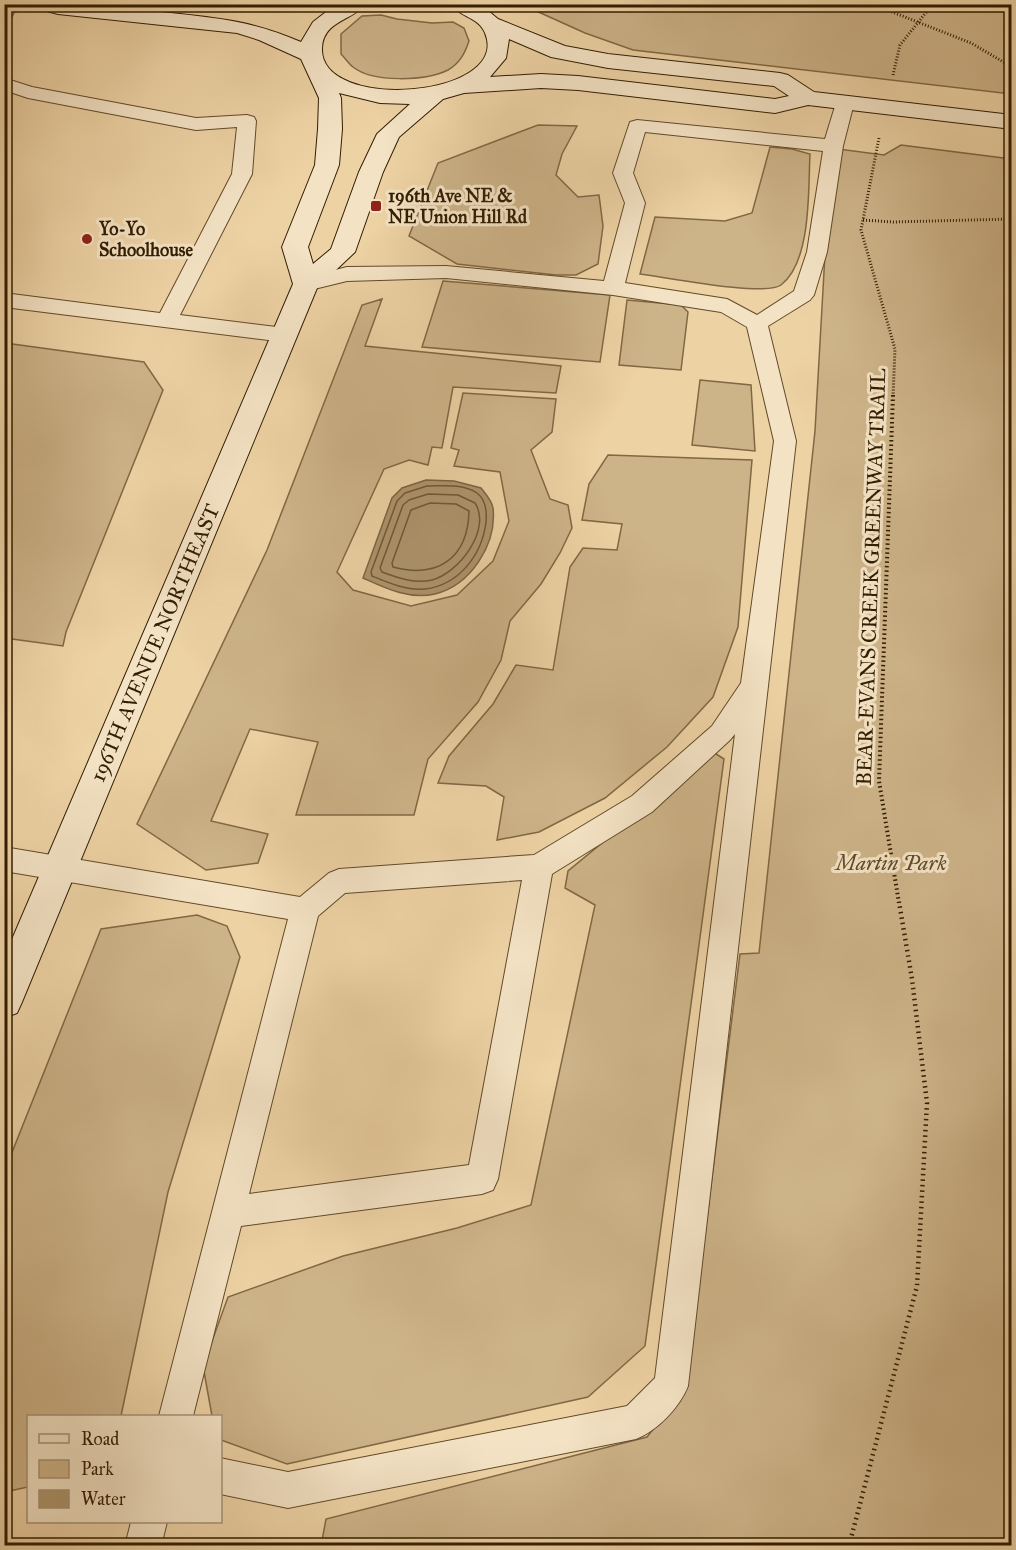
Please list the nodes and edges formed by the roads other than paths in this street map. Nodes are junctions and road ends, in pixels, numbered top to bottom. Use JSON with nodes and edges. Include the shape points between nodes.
{"nodes":[{"id":1,"x":9,"y":4,"type":"edge"},
{"id":2,"x":47,"y":4,"type":"edge"},
{"id":3,"x":244,"y":4,"type":"edge"},
{"id":4,"x":252,"y":4,"type":"edge"},
{"id":5,"x":355,"y":4,"type":"edge"},
{"id":6,"x":461,"y":4,"type":"edge"},
{"id":7,"x":4,"y":16,"type":"edge"},
{"id":8,"x":492,"y":24,"type":"junction"},
{"id":9,"x":314,"y":61,"type":"junction"},
{"id":10,"x":4,"y":83,"type":"edge"},
{"id":11,"x":462,"y":86,"type":"junction"},
{"id":12,"x":434,"y":94,"type":"junction"},
{"id":13,"x":808,"y":98,"type":"junction"},
{"id":14,"x":845,"y":103,"type":"junction"},
{"id":15,"x":1011,"y":122,"type":"edge"},
{"id":16,"x":833,"y":146,"type":"junction"},
{"id":17,"x":306,"y":284,"type":"junction"},
{"id":18,"x":613,"y":288,"type":"junction"},
{"id":19,"x":4,"y":300,"type":"edge"},
{"id":20,"x":167,"y":320,"type":"junction"},
{"id":21,"x":757,"y":324,"type":"junction"},
{"id":22,"x":285,"y":335,"type":"junction"},
{"id":23,"x":754,"y":685,"type":"junction"},
{"id":24,"x":4,"y":859,"type":"edge"},
{"id":25,"x":61,"y":867,"type":"junction"},
{"id":26,"x":539,"y":867,"type":"junction"},
{"id":27,"x":305,"y":910,"type":"junction"},
{"id":28,"x":4,"y":1002,"type":"edge"},
{"id":29,"x":228,"y":1212,"type":"junction"},
{"id":30,"x":176,"y":1415,"type":"edge"},
{"id":31,"x":222,"y":1476,"type":"edge"},
{"id":32,"x":148,"y":1523,"type":"edge"},
{"id":33,"x":143,"y":1545,"type":"edge"}],
"edges":[{"from":1,"to":7,"type":"lane"},
{"from":2,"to":9,"type":"street","via":[[239,27],[267,35]]},
{"from":3,"to":4,"type":"street"},
{"from":5,"to":9,"type":"street","via":[[322,22],[312,38]]},
{"from":6,"to":8,"type":"street"},
{"from":8,"to":11,"type":"street","via":[[499,40],[497,57],[484,73]]},
{"from":8,"to":13,"type":"street","via":[[559,52],[780,80]]},
{"from":9,"to":12,"type":"street","via":[[331,80],[360,92],[405,98]]},
{"from":9,"to":17,"type":"street","via":[[330,98],[330,129],[327,165],[296,247]]},
{"from":10,"to":20,"type":"lane","via":[[28,92],[196,123],[247,122],[242,174]]},
{"from":11,"to":12,"type":"street"},
{"from":11,"to":13,"type":"street","via":[[541,81],[775,106]]},
{"from":12,"to":17,"type":"street","name":"196TH AVENUE NORTHEAST","via":[[389,134],[342,252]]},
{"from":13,"to":14,"type":"street"},
{"from":14,"to":15,"type":"street"},
{"from":14,"to":16,"type":"lane"},
{"from":16,"to":18,"type":"lane","via":[[638,126],[623,173],[635,203]]},
{"from":16,"to":21,"type":"lane","via":[[817,252],[803,295]]},
{"from":17,"to":18,"type":"lane","via":[[347,274],[446,272]]},
{"from":17,"to":22,"type":"street","name":"196TH AVENUE NORTHEAST"},
{"from":18,"to":21,"type":"lane","via":[[727,306]]},
{"from":19,"to":20,"type":"lane"},
{"from":20,"to":22,"type":"lane"},
{"from":21,"to":23,"type":"lane","via":[[785,441]]},
{"from":22,"to":25,"type":"street","name":"196TH AVENUE NORTHEAST"},
{"from":23,"to":26,"type":"lane","via":[[721,733],[642,804]]},
{"from":23,"to":31,"type":"lane","via":[[671,1386],[636,1422],[288,1490]]},
{"from":24,"to":25,"type":"lane"},
{"from":25,"to":27,"type":"lane"},
{"from":25,"to":28,"type":"street","name":"196TH AVENUE NORTHEAST"},
{"from":26,"to":27,"type":"lane","via":[[339,881]]},
{"from":26,"to":29,"type":"lane","via":[[482,1179]]},
{"from":27,"to":29,"type":"lane"},
{"from":29,"to":30,"type":"lane"},
{"from":32,"to":33,"type":"lane"}]}
